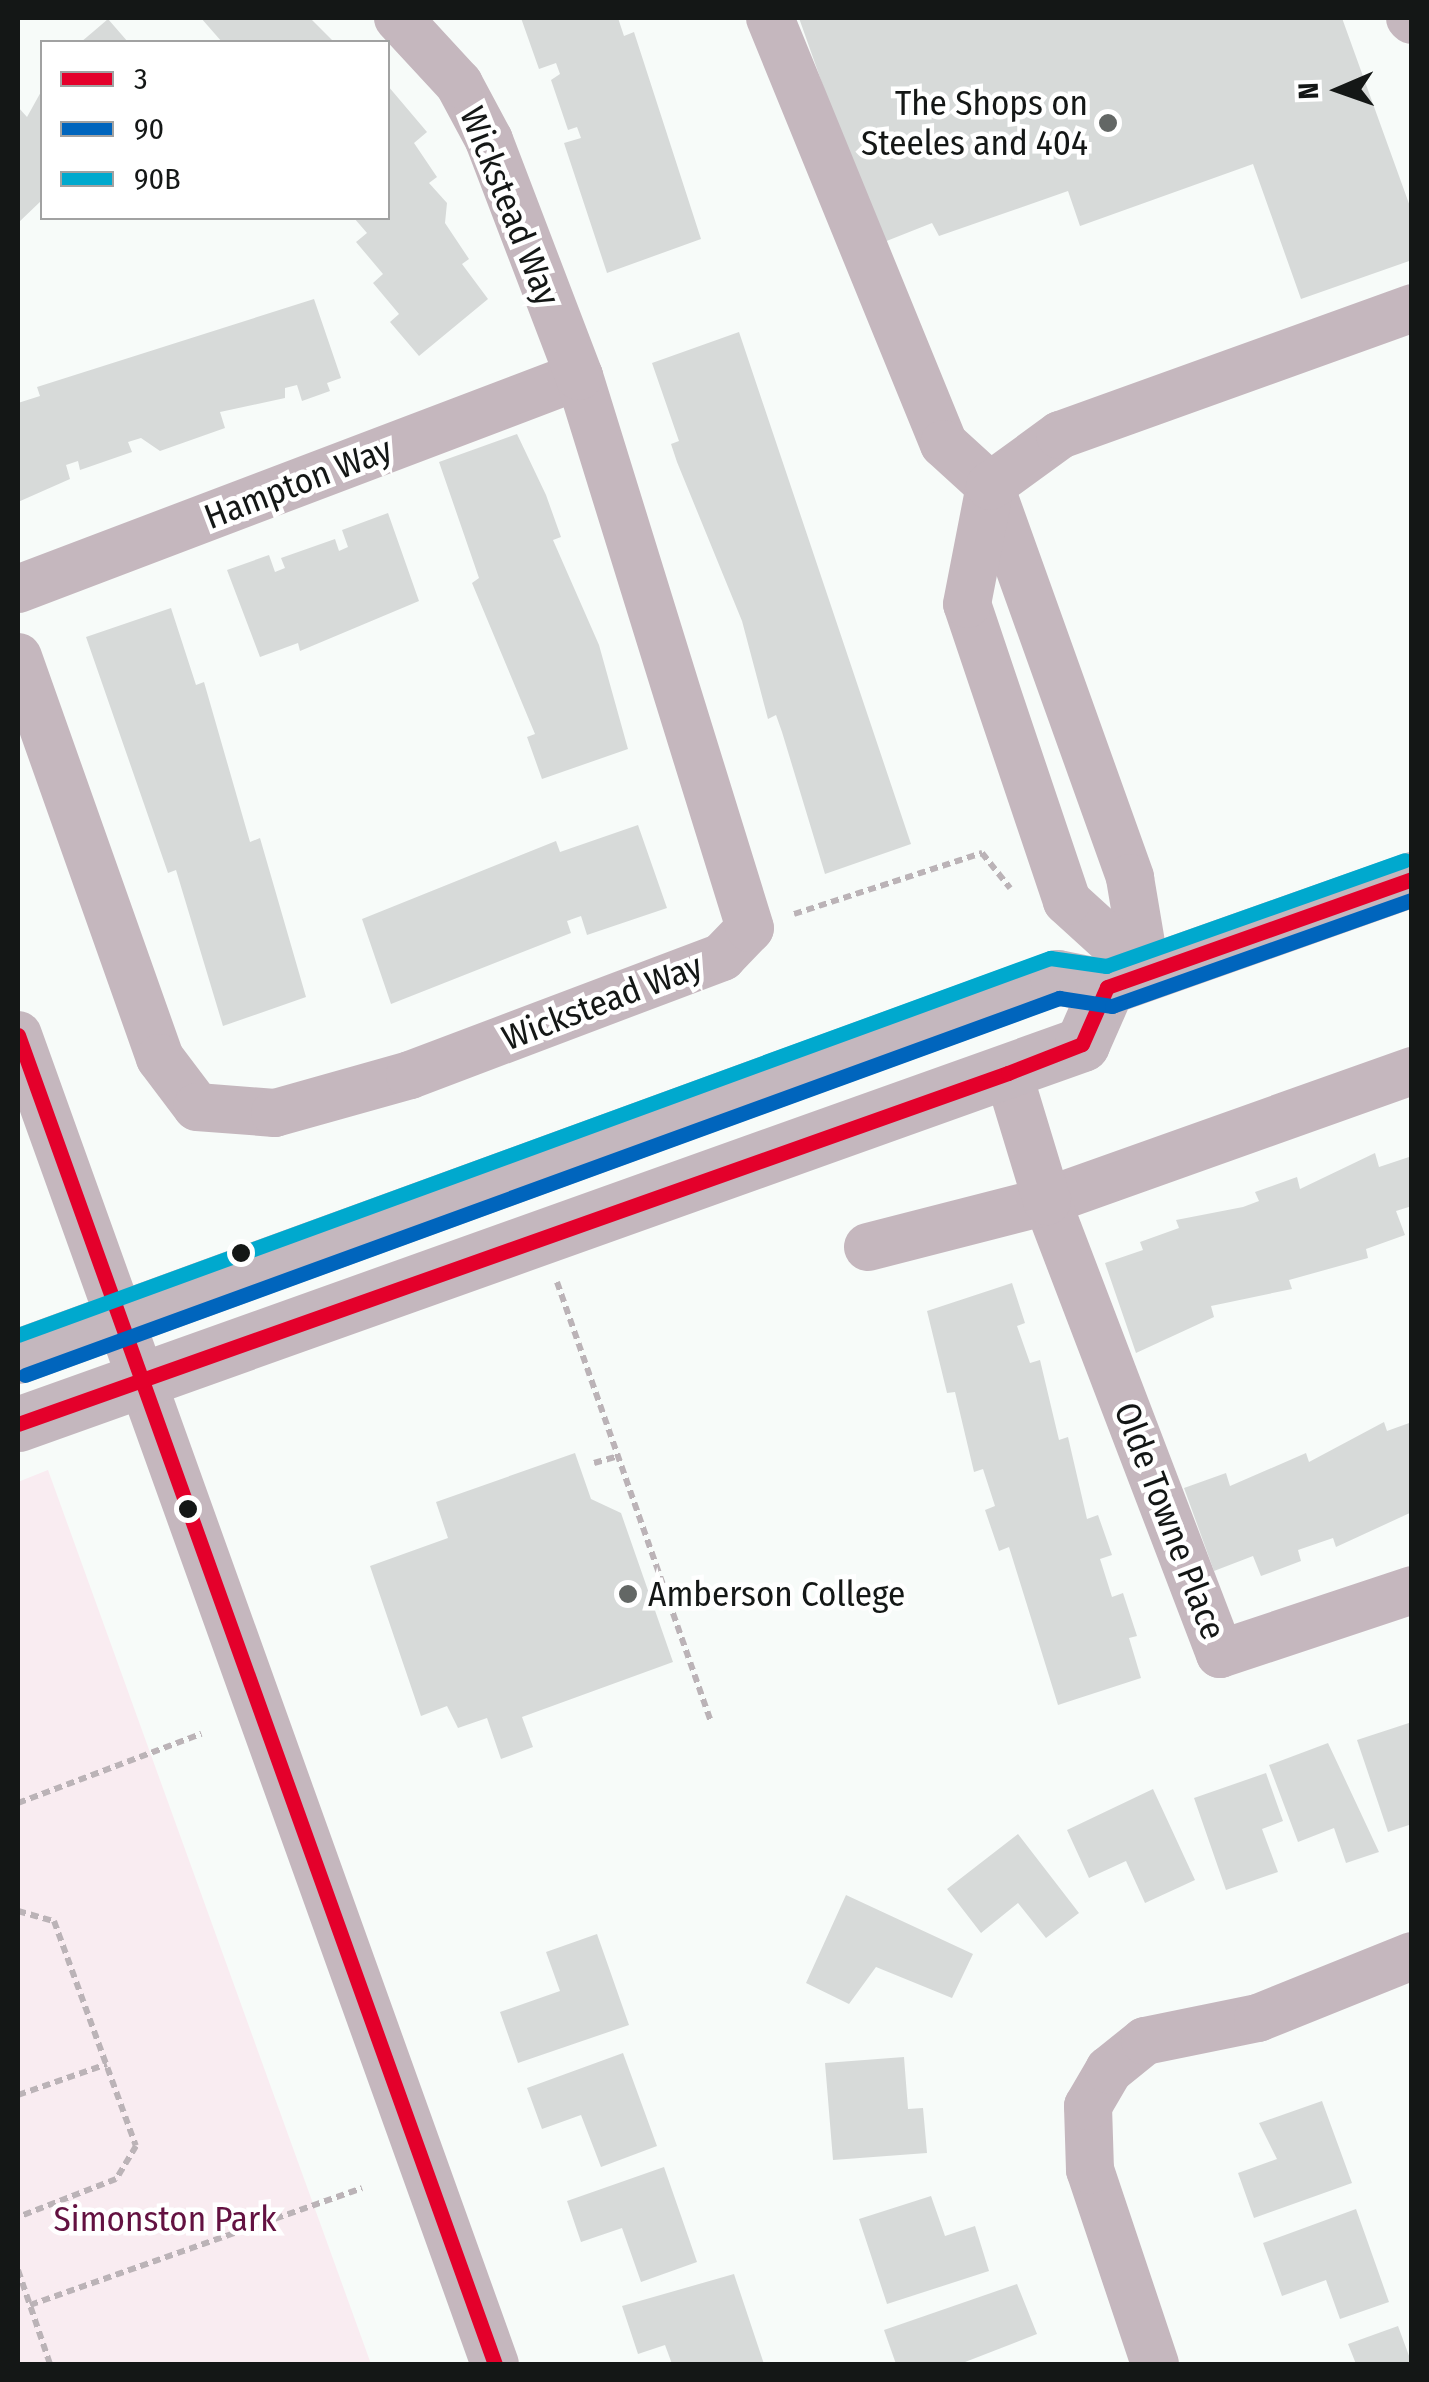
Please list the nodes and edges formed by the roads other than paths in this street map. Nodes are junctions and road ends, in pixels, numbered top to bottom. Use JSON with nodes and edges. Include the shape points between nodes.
{"nodes":[{"id":1,"x":398,"y":18,"type":"edge"},
{"id":2,"x":770,"y":18,"type":"edge"},
{"id":3,"x":1412,"y":308,"type":"edge"},
{"id":4,"x":578,"y":376,"type":"junction"},
{"id":5,"x":990,"y":486,"type":"junction"},
{"id":6,"x":18,"y":589,"type":"edge"},
{"id":7,"x":18,"y":657,"type":"edge"},
{"id":8,"x":1412,"y":880,"type":"edge"},
{"id":9,"x":1126,"y":980,"type":"junction"},
{"id":10,"x":18,"y":1035,"type":"edge"},
{"id":11,"x":1412,"y":1071,"type":"edge"},
{"id":12,"x":1008,"y":1073,"type":"junction"},
{"id":13,"x":1047,"y":1201,"type":"junction"},
{"id":14,"x":868,"y":1247,"type":"dead end"},
{"id":15,"x":120,"y":1324,"type":"junction"},
{"id":16,"x":18,"y":1356,"type":"edge"},
{"id":17,"x":144,"y":1385,"type":"junction"},
{"id":18,"x":18,"y":1424,"type":"edge"},
{"id":19,"x":1412,"y":1590,"type":"edge"},
{"id":20,"x":1412,"y":1956,"type":"edge"},
{"id":21,"x":495,"y":2364,"type":"edge"},
{"id":22,"x":1155,"y":2364,"type":"edge"}],
"edges":[{"from":1,"to":4,"type":"street","name":"Wickstead Way","via":[[459,84],[489,140]]},
{"from":2,"to":5,"type":"street","via":[[944,444]]},
{"from":3,"to":5,"type":"street","via":[[1060,435]]},
{"from":4,"to":6,"type":"street","name":"Hampton Way"},
{"from":4,"to":7,"type":"street","name":"Wickstead Way","via":[[750,928],[722,956],[410,1075],[275,1113],[197,1108],[160,1058]]},
{"from":5,"to":9,"type":"street","via":[[1130,878]]},
{"from":5,"to":9,"type":"street","via":[[967,604],[1068,901]]},
{"from":8,"to":9,"type":"main road"},
{"from":9,"to":12,"type":"main road","via":[[1082,1044]]},
{"from":9,"to":15,"type":"main road","via":[[1057,977]]},
{"from":10,"to":15,"type":"street"},
{"from":11,"to":13,"type":"street"},
{"from":12,"to":13,"type":"street","name":"Olde Towne Place"},
{"from":12,"to":17,"type":"main road"},
{"from":13,"to":14,"type":"street"},
{"from":13,"to":19,"type":"street","name":"Olde Towne Place","via":[[1220,1654]]},
{"from":15,"to":16,"type":"main road"},
{"from":15,"to":17,"type":"street"},
{"from":17,"to":18,"type":"main road"},
{"from":17,"to":21,"type":"street"},
{"from":20,"to":22,"type":"street","via":[[1258,2018],[1144,2041],[1109,2070],[1088,2106],[1090,2170]]}]}
